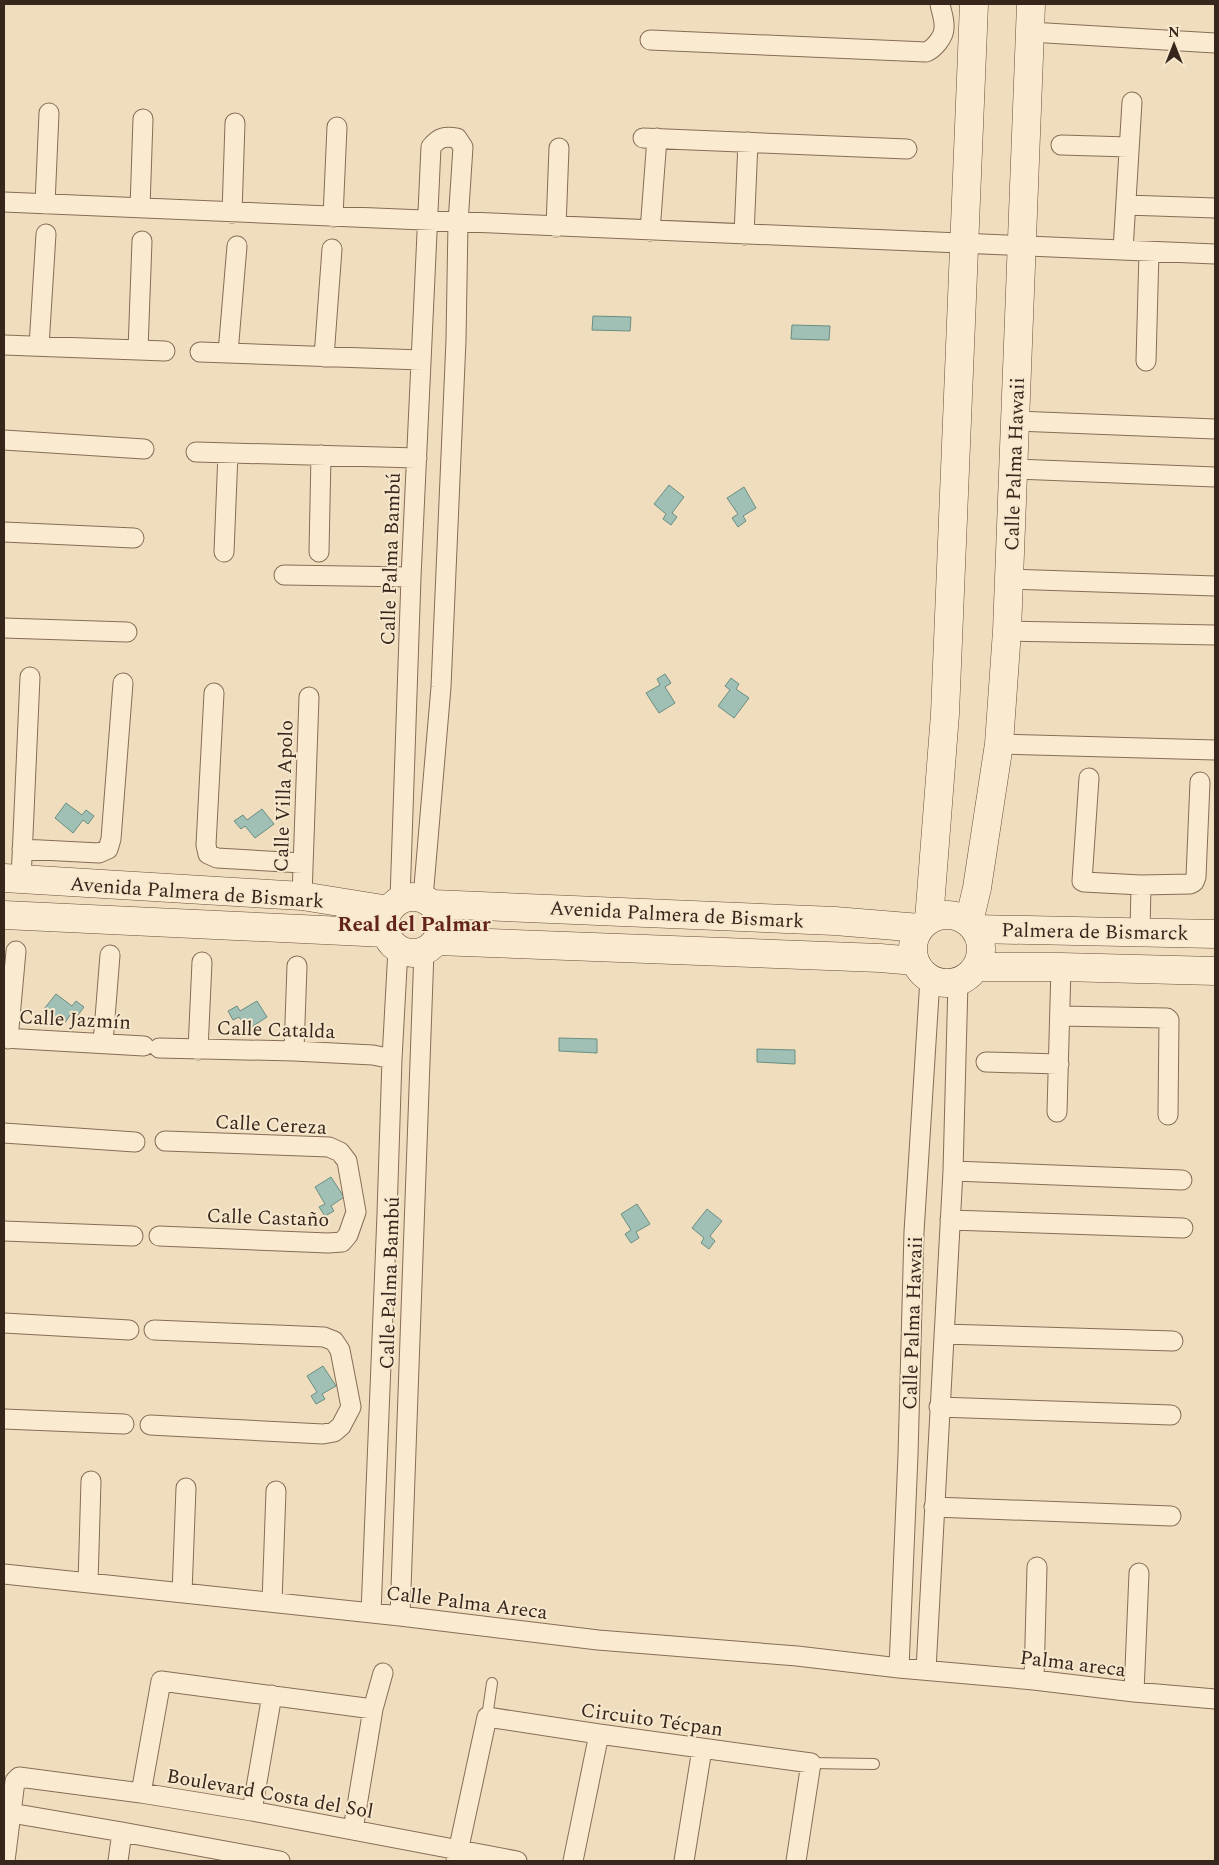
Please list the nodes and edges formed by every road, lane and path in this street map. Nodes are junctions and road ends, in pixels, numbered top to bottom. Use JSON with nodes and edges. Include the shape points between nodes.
{"nodes":[{"id":1,"x":940,"y":4,"type":"edge"},
{"id":2,"x":1031,"y":4,"type":"edge"},
{"id":3,"x":973,"y":17,"type":"edge"},
{"id":4,"x":945,"y":29,"type":"junction"},
{"id":5,"x":1030,"y":32,"type":"junction"},
{"id":6,"x":650,"y":40,"type":"dead end"},
{"id":7,"x":1215,"y":43,"type":"edge"},
{"id":8,"x":1132,"y":102,"type":"dead end"},
{"id":9,"x":49,"y":113,"type":"dead end"},
{"id":10,"x":143,"y":119,"type":"dead end"},
{"id":11,"x":236,"y":123,"type":"dead end"},
{"id":12,"x":337,"y":126,"type":"dead end"},
{"id":13,"x":748,"y":142,"type":"junction"},
{"id":14,"x":1061,"y":145,"type":"dead end"},
{"id":15,"x":1129,"y":147,"type":"junction"},
{"id":16,"x":558,"y":148,"type":"dead end"},
{"id":17,"x":907,"y":149,"type":"dead end"},
{"id":18,"x":4,"y":202,"type":"edge"},
{"id":19,"x":45,"y":204,"type":"junction"},
{"id":20,"x":1126,"y":205,"type":"junction"},
{"id":21,"x":140,"y":208,"type":"junction"},
{"id":22,"x":1215,"y":208,"type":"edge"},
{"id":23,"x":232,"y":213,"type":"junction"},
{"id":24,"x":333,"y":217,"type":"junction"},
{"id":25,"x":428,"y":222,"type":"junction"},
{"id":26,"x":458,"y":223,"type":"junction"},
{"id":27,"x":556,"y":227,"type":"junction"},
{"id":28,"x":650,"y":231,"type":"junction"},
{"id":29,"x":46,"y":234,"type":"dead end"},
{"id":30,"x":744,"y":235,"type":"junction"},
{"id":31,"x":142,"y":241,"type":"dead end"},
{"id":32,"x":964,"y":244,"type":"junction"},
{"id":33,"x":237,"y":246,"type":"dead end"},
{"id":34,"x":1021,"y":246,"type":"junction"},
{"id":35,"x":332,"y":249,"type":"dead end"},
{"id":36,"x":1123,"y":250,"type":"junction"},
{"id":37,"x":1149,"y":252,"type":"junction"},
{"id":38,"x":1215,"y":254,"type":"edge"},
{"id":39,"x":4,"y":345,"type":"edge"},
{"id":40,"x":39,"y":346,"type":"junction"},
{"id":41,"x":138,"y":350,"type":"junction"},
{"id":42,"x":165,"y":351,"type":"dead end"},
{"id":43,"x":200,"y":352,"type":"dead end"},
{"id":44,"x":228,"y":353,"type":"junction"},
{"id":45,"x":324,"y":357,"type":"junction"},
{"id":46,"x":422,"y":360,"type":"junction"},
{"id":47,"x":1146,"y":361,"type":"dead end"},
{"id":48,"x":1016,"y":421,"type":"junction"},
{"id":49,"x":1215,"y":429,"type":"edge"},
{"id":50,"x":4,"y":440,"type":"edge"},
{"id":51,"x":144,"y":449,"type":"dead end"},
{"id":52,"x":196,"y":452,"type":"dead end"},
{"id":53,"x":228,"y":453,"type":"junction"},
{"id":54,"x":321,"y":455,"type":"junction"},
{"id":55,"x":417,"y":458,"type":"junction"},
{"id":56,"x":1014,"y":469,"type":"junction"},
{"id":57,"x":1215,"y":476,"type":"edge"},
{"id":58,"x":4,"y":532,"type":"edge"},
{"id":59,"x":134,"y":538,"type":"dead end"},
{"id":60,"x":224,"y":552,"type":"dead end"},
{"id":61,"x":319,"y":552,"type":"dead end"},
{"id":62,"x":284,"y":575,"type":"dead end"},
{"id":63,"x":411,"y":577,"type":"junction"},
{"id":64,"x":1010,"y":579,"type":"junction"},
{"id":65,"x":1215,"y":586,"type":"edge"},
{"id":66,"x":4,"y":628,"type":"edge"},
{"id":67,"x":1007,"y":631,"type":"junction"},
{"id":68,"x":127,"y":632,"type":"dead end"},
{"id":69,"x":1215,"y":635,"type":"edge"},
{"id":70,"x":30,"y":677,"type":"dead end"},
{"id":71,"x":122,"y":683,"type":"dead end"},
{"id":72,"x":214,"y":693,"type":"dead end"},
{"id":73,"x":309,"y":697,"type":"dead end"},
{"id":74,"x":999,"y":744,"type":"junction"},
{"id":75,"x":1215,"y":750,"type":"edge"},
{"id":76,"x":1089,"y":778,"type":"dead end"},
{"id":77,"x":1200,"y":782,"type":"dead end"},
{"id":78,"x":22,"y":849,"type":"junction"},
{"id":79,"x":302,"y":864,"type":"junction"},
{"id":80,"x":12,"y":879,"type":"edge"},
{"id":81,"x":1142,"y":885,"type":"junction"},
{"id":82,"x":302,"y":896,"type":"junction"},
{"id":83,"x":4,"y":915,"type":"edge"},
{"id":84,"x":411,"y":923,"type":"junction"},
{"id":85,"x":925,"y":924,"type":"junction"},
{"id":86,"x":972,"y":926,"type":"junction"},
{"id":87,"x":1140,"y":932,"type":"junction"},
{"id":88,"x":1215,"y":934,"type":"edge"},
{"id":89,"x":16,"y":952,"type":"dead end"},
{"id":90,"x":110,"y":955,"type":"dead end"},
{"id":91,"x":202,"y":962,"type":"dead end"},
{"id":92,"x":297,"y":966,"type":"dead end"},
{"id":93,"x":1061,"y":967,"type":"junction"},
{"id":94,"x":923,"y":970,"type":"junction"},
{"id":95,"x":1215,"y":971,"type":"edge"},
{"id":96,"x":968,"y":975,"type":"junction"},
{"id":97,"x":1060,"y":1016,"type":"junction"},
{"id":98,"x":6,"y":1039,"type":"edge"},
{"id":99,"x":103,"y":1043,"type":"junction"},
{"id":100,"x":151,"y":1047,"type":"joint"},
{"id":101,"x":198,"y":1050,"type":"junction"},
{"id":102,"x":294,"y":1051,"type":"junction"},
{"id":103,"x":392,"y":1059,"type":"junction"},
{"id":104,"x":986,"y":1062,"type":"dead end"},
{"id":105,"x":1058,"y":1064,"type":"junction"},
{"id":106,"x":1057,"y":1112,"type":"dead end"},
{"id":107,"x":1168,"y":1115,"type":"dead end"},
{"id":108,"x":4,"y":1133,"type":"edge"},
{"id":109,"x":164,"y":1141,"type":"dead end"},
{"id":110,"x":135,"y":1142,"type":"dead end"},
{"id":111,"x":953,"y":1171,"type":"junction"},
{"id":112,"x":1182,"y":1180,"type":"dead end"},
{"id":113,"x":356,"y":1212,"type":"junction"},
{"id":114,"x":387,"y":1214,"type":"junction"},
{"id":115,"x":950,"y":1220,"type":"junction"},
{"id":116,"x":1183,"y":1228,"type":"dead end"},
{"id":117,"x":4,"y":1231,"type":"edge"},
{"id":118,"x":133,"y":1236,"type":"dead end"},
{"id":119,"x":159,"y":1236,"type":"dead end"},
{"id":120,"x":4,"y":1323,"type":"edge"},
{"id":121,"x":129,"y":1330,"type":"dead end"},
{"id":122,"x":154,"y":1330,"type":"dead end"},
{"id":123,"x":944,"y":1334,"type":"junction"},
{"id":124,"x":1173,"y":1341,"type":"dead end"},
{"id":125,"x":351,"y":1407,"type":"junction"},
{"id":126,"x":939,"y":1407,"type":"junction"},
{"id":127,"x":379,"y":1409,"type":"junction"},
{"id":128,"x":1172,"y":1415,"type":"dead end"},
{"id":129,"x":4,"y":1419,"type":"edge"},
{"id":130,"x":124,"y":1424,"type":"dead end"},
{"id":131,"x":150,"y":1425,"type":"dead end"},
{"id":132,"x":91,"y":1481,"type":"dead end"},
{"id":133,"x":186,"y":1488,"type":"dead end"},
{"id":134,"x":276,"y":1490,"type":"dead end"},
{"id":135,"x":934,"y":1507,"type":"junction"},
{"id":136,"x":1172,"y":1516,"type":"dead end"},
{"id":137,"x":1037,"y":1567,"type":"dead end"},
{"id":138,"x":1139,"y":1573,"type":"dead end"},
{"id":139,"x":4,"y":1574,"type":"edge"},
{"id":140,"x":88,"y":1583,"type":"junction"},
{"id":141,"x":182,"y":1593,"type":"junction"},
{"id":142,"x":272,"y":1602,"type":"junction"},
{"id":143,"x":371,"y":1613,"type":"junction"},
{"id":144,"x":400,"y":1616,"type":"junction"},
{"id":145,"x":899,"y":1668,"type":"junction"},
{"id":146,"x":926,"y":1670,"type":"junction"},
{"id":147,"x":383,"y":1673,"type":"dead end"},
{"id":148,"x":1034,"y":1680,"type":"junction"},
{"id":149,"x":492,"y":1682,"type":"dead end"},
{"id":150,"x":1134,"y":1692,"type":"junction"},
{"id":151,"x":272,"y":1695,"type":"junction"},
{"id":152,"x":1215,"y":1699,"type":"edge"},
{"id":153,"x":372,"y":1709,"type":"junction"},
{"id":154,"x":487,"y":1717,"type":"junction"},
{"id":155,"x":599,"y":1734,"type":"junction"},
{"id":156,"x":702,"y":1749,"type":"junction"},
{"id":157,"x":811,"y":1763,"type":"junction"},
{"id":158,"x":874,"y":1764,"type":"dead end"},
{"id":159,"x":141,"y":1793,"type":"junction"},
{"id":160,"x":252,"y":1811,"type":"junction"},
{"id":161,"x":11,"y":1813,"type":"junction"},
{"id":162,"x":353,"y":1830,"type":"junction"},
{"id":163,"x":122,"y":1832,"type":"junction"},
{"id":164,"x":457,"y":1856,"type":"edge"},
{"id":165,"x":227,"y":1857,"type":"edge"},
{"id":166,"x":5,"y":1861,"type":"edge"},
{"id":167,"x":118,"y":1861,"type":"edge"},
{"id":168,"x":280,"y":1861,"type":"edge"},
{"id":169,"x":517,"y":1861,"type":"edge"},
{"id":170,"x":573,"y":1861,"type":"edge"},
{"id":171,"x":684,"y":1861,"type":"edge"},
{"id":172,"x":796,"y":1861,"type":"edge"}],
"edges":[{"from":1,"to":4,"type":"street"},
{"from":2,"to":5,"type":"street","name":"Calle Palma Hawaii"},
{"from":3,"to":4,"type":"street"},
{"from":3,"to":32,"type":"street"},
{"from":4,"to":6,"type":"street","via":[[936,46],[926,52]]},
{"from":5,"to":7,"type":"street"},
{"from":5,"to":34,"type":"street","name":"Calle Palma Hawaii"},
{"from":8,"to":15,"type":"street"},
{"from":9,"to":19,"type":"street"},
{"from":10,"to":21,"type":"street"},
{"from":11,"to":23,"type":"street"},
{"from":12,"to":24,"type":"street"},
{"from":13,"to":17,"type":"street"},
{"from":13,"to":28,"type":"street","via":[[650,138]]},
{"from":13,"to":30,"type":"street"},
{"from":14,"to":15,"type":"street"},
{"from":15,"to":20,"type":"street"},
{"from":16,"to":27,"type":"street"},
{"from":18,"to":19,"type":"street"},
{"from":19,"to":21,"type":"street"},
{"from":20,"to":22,"type":"street"},
{"from":20,"to":36,"type":"street"},
{"from":21,"to":23,"type":"street"},
{"from":23,"to":24,"type":"street"},
{"from":24,"to":25,"type":"street"},
{"from":25,"to":26,"type":"street"},
{"from":25,"to":26,"type":"street","name":"Calle Palma Bambú","via":[[431,147],[438,139],[447,136],[457,138],[463,147]]},
{"from":25,"to":46,"type":"street","name":"Calle Palma Bambú"},
{"from":26,"to":27,"type":"street"},
{"from":26,"to":84,"type":"street","name":"Calle Palma Bambú","via":[[441,687]]},
{"from":27,"to":28,"type":"street"},
{"from":28,"to":30,"type":"street"},
{"from":29,"to":40,"type":"street"},
{"from":30,"to":32,"type":"street"},
{"from":31,"to":41,"type":"street"},
{"from":32,"to":34,"type":"street"},
{"from":32,"to":85,"type":"street","via":[[945,714]]},
{"from":33,"to":44,"type":"street"},
{"from":34,"to":36,"type":"street"},
{"from":34,"to":48,"type":"street","name":"Calle Palma Hawaii"},
{"from":35,"to":45,"type":"street"},
{"from":36,"to":37,"type":"street"},
{"from":37,"to":38,"type":"street"},
{"from":37,"to":47,"type":"street"},
{"from":39,"to":40,"type":"street"},
{"from":40,"to":41,"type":"street"},
{"from":41,"to":42,"type":"street"},
{"from":43,"to":44,"type":"street"},
{"from":44,"to":45,"type":"street"},
{"from":45,"to":46,"type":"street"},
{"from":46,"to":55,"type":"street","name":"Calle Palma Bambú"},
{"from":48,"to":49,"type":"street"},
{"from":48,"to":56,"type":"street","name":"Calle Palma Hawaii"},
{"from":50,"to":51,"type":"street"},
{"from":52,"to":53,"type":"street"},
{"from":53,"to":54,"type":"street"},
{"from":53,"to":60,"type":"street"},
{"from":54,"to":55,"type":"street"},
{"from":54,"to":61,"type":"street"},
{"from":55,"to":63,"type":"street","name":"Calle Palma Bambú"},
{"from":56,"to":57,"type":"street"},
{"from":56,"to":64,"type":"street","name":"Calle Palma Hawaii"},
{"from":58,"to":59,"type":"street"},
{"from":62,"to":63,"type":"street"},
{"from":63,"to":84,"type":"street","name":"Calle Palma Bambú"},
{"from":64,"to":65,"type":"street"},
{"from":64,"to":67,"type":"street","name":"Calle Palma Hawaii"},
{"from":66,"to":68,"type":"street"},
{"from":67,"to":69,"type":"street"},
{"from":67,"to":74,"type":"street","name":"Calle Palma Hawaii"},
{"from":70,"to":78,"type":"street"},
{"from":71,"to":78,"type":"street","via":[[108,849],[99,853]]},
{"from":72,"to":79,"type":"street","via":[[208,854],[217,858]]},
{"from":73,"to":79,"type":"street","name":"Calle Villa Apolo"},
{"from":74,"to":75,"type":"street"},
{"from":74,"to":86,"type":"street","name":"Calle Palma Hawaii"},
{"from":76,"to":81,"type":"street","via":[[1082,880]]},
{"from":77,"to":81,"type":"street","via":[[1194,882]]},
{"from":78,"to":80,"type":"street"},
{"from":79,"to":82,"type":"street","name":"Calle Villa Apolo"},
{"from":80,"to":82,"type":"street","name":"Avenida Palmera de Bismark"},
{"from":81,"to":87,"type":"street"},
{"from":82,"to":84,"type":"street","name":"Avenida Palmera de Bismark"},
{"from":83,"to":84,"type":"street","name":"Avenida Palmera de Bismark"},
{"from":84,"to":85,"type":"street","name":"Avenida Palmera de Bismark","via":[[835,920]]},
{"from":84,"to":94,"type":"street","name":"Avenida Palmera de Bismark","via":[[880,958]]},
{"from":84,"to":103,"type":"street","name":"Calle Palma Bambú"},
{"from":84,"to":144,"type":"street","name":"Calle Palma Bambú"},
{"from":85,"to":86,"type":"street","via":[[939,916],[950,915],[960,917]]},
{"from":85,"to":94,"type":"street","via":[[915,938],[913,950]]},
{"from":86,"to":87,"type":"street","name":"Palmera de Bismarck"},
{"from":86,"to":96,"type":"street","via":[[981,942],[982,955]]},
{"from":87,"to":88,"type":"street","name":"Palmera de Bismarck"},
{"from":89,"to":98,"type":"street"},
{"from":90,"to":99,"type":"street"},
{"from":91,"to":101,"type":"street"},
{"from":92,"to":102,"type":"street"},
{"from":93,"to":95,"type":"street","name":"Palmera de Bismarck"},
{"from":93,"to":96,"type":"street","name":"Palmera de Bismarck"},
{"from":93,"to":97,"type":"street"},
{"from":94,"to":96,"type":"street","via":[[944,984]]},
{"from":94,"to":145,"type":"street","name":"Calle Palma Hawaii"},
{"from":96,"to":111,"type":"street","name":"Calle Palma Hawaii"},
{"from":97,"to":105,"type":"street"},
{"from":97,"to":107,"type":"street","via":[[1167,1018]]},
{"from":98,"to":99,"type":"street","name":"Calle Jazmín"},
{"from":99,"to":100,"type":"street","name":"Calle Jazmín"},
{"from":100,"to":101,"type":"street","name":"Calle Catalda"},
{"from":101,"to":102,"type":"street","name":"Calle Catalda"},
{"from":102,"to":103,"type":"street","name":"Calle Catalda"},
{"from":103,"to":114,"type":"street","name":"Calle Palma Bambú"},
{"from":104,"to":105,"type":"street"},
{"from":105,"to":106,"type":"street"},
{"from":108,"to":110,"type":"street"},
{"from":109,"to":113,"type":"street","name":"Calle Cereza","via":[[329,1147],[340,1152],[347,1161]]},
{"from":111,"to":112,"type":"street"},
{"from":111,"to":115,"type":"street","name":"Calle Palma Hawaii"},
{"from":113,"to":114,"type":"street"},
{"from":113,"to":119,"type":"street","name":"Calle Castaño","via":[[342,1242]]},
{"from":114,"to":127,"type":"street","name":"Calle Palma Bambú"},
{"from":115,"to":116,"type":"street"},
{"from":115,"to":123,"type":"street","name":"Calle Palma Hawaii"},
{"from":117,"to":118,"type":"street"},
{"from":120,"to":121,"type":"street"},
{"from":122,"to":125,"type":"street","via":[[324,1337],[334,1341],[340,1350]]},
{"from":123,"to":124,"type":"street"},
{"from":123,"to":126,"type":"street","name":"Calle Palma Hawaii"},
{"from":125,"to":127,"type":"street"},
{"from":125,"to":131,"type":"street","via":[[341,1426],[334,1432],[323,1434]]},
{"from":126,"to":128,"type":"street"},
{"from":126,"to":135,"type":"street","name":"Calle Palma Hawaii"},
{"from":127,"to":143,"type":"street","name":"Calle Palma Bambú"},
{"from":129,"to":130,"type":"street"},
{"from":132,"to":140,"type":"street"},
{"from":133,"to":141,"type":"street"},
{"from":134,"to":142,"type":"street"},
{"from":135,"to":136,"type":"street"},
{"from":135,"to":146,"type":"street","name":"Calle Palma Hawaii"},
{"from":137,"to":148,"type":"street"},
{"from":138,"to":150,"type":"street"},
{"from":139,"to":140,"type":"street","name":"Calle Palma Areca"},
{"from":140,"to":141,"type":"street","name":"Calle Palma Areca"},
{"from":141,"to":142,"type":"street","name":"Calle Palma Areca"},
{"from":142,"to":143,"type":"street","name":"Calle Palma Areca"},
{"from":143,"to":144,"type":"street","name":"Calle Palma Areca"},
{"from":144,"to":145,"type":"street","name":"Calle Palma Areca","via":[[598,1640],[797,1656]]},
{"from":145,"to":146,"type":"street","name":"Calle Palma Areca"},
{"from":146,"to":148,"type":"street","name":"Palma areca"},
{"from":147,"to":153,"type":"street"},
{"from":148,"to":150,"type":"street","name":"Palma areca"},
{"from":149,"to":154,"type":"lane"},
{"from":150,"to":152,"type":"street","name":"Palma areca"},
{"from":151,"to":153,"type":"street"},
{"from":151,"to":159,"type":"street","via":[[161,1681]]},
{"from":151,"to":160,"type":"street"},
{"from":153,"to":162,"type":"street"},
{"from":154,"to":155,"type":"street","name":"Circuito Técpan"},
{"from":154,"to":164,"type":"street"},
{"from":155,"to":156,"type":"street","name":"Circuito Técpan"},
{"from":155,"to":170,"type":"street"},
{"from":156,"to":157,"type":"street","name":"Circuito Técpan"},
{"from":156,"to":171,"type":"street"},
{"from":157,"to":158,"type":"lane","name":"Circuito Técpan"},
{"from":157,"to":172,"type":"street"},
{"from":159,"to":160,"type":"street","name":"Boulevard Costa del Sol"},
{"from":159,"to":161,"type":"street","name":"Boulevard Costa del Sol","via":[[19,1777],[15,1781]]},
{"from":160,"to":162,"type":"street","name":"Boulevard Costa del Sol"},
{"from":161,"to":163,"type":"street"},
{"from":161,"to":166,"type":"street"},
{"from":162,"to":164,"type":"street","name":"Boulevard Costa del Sol"},
{"from":163,"to":165,"type":"street"},
{"from":163,"to":167,"type":"street"},
{"from":164,"to":169,"type":"street","name":"Boulevard Costa del Sol"},
{"from":165,"to":168,"type":"street"}]}
